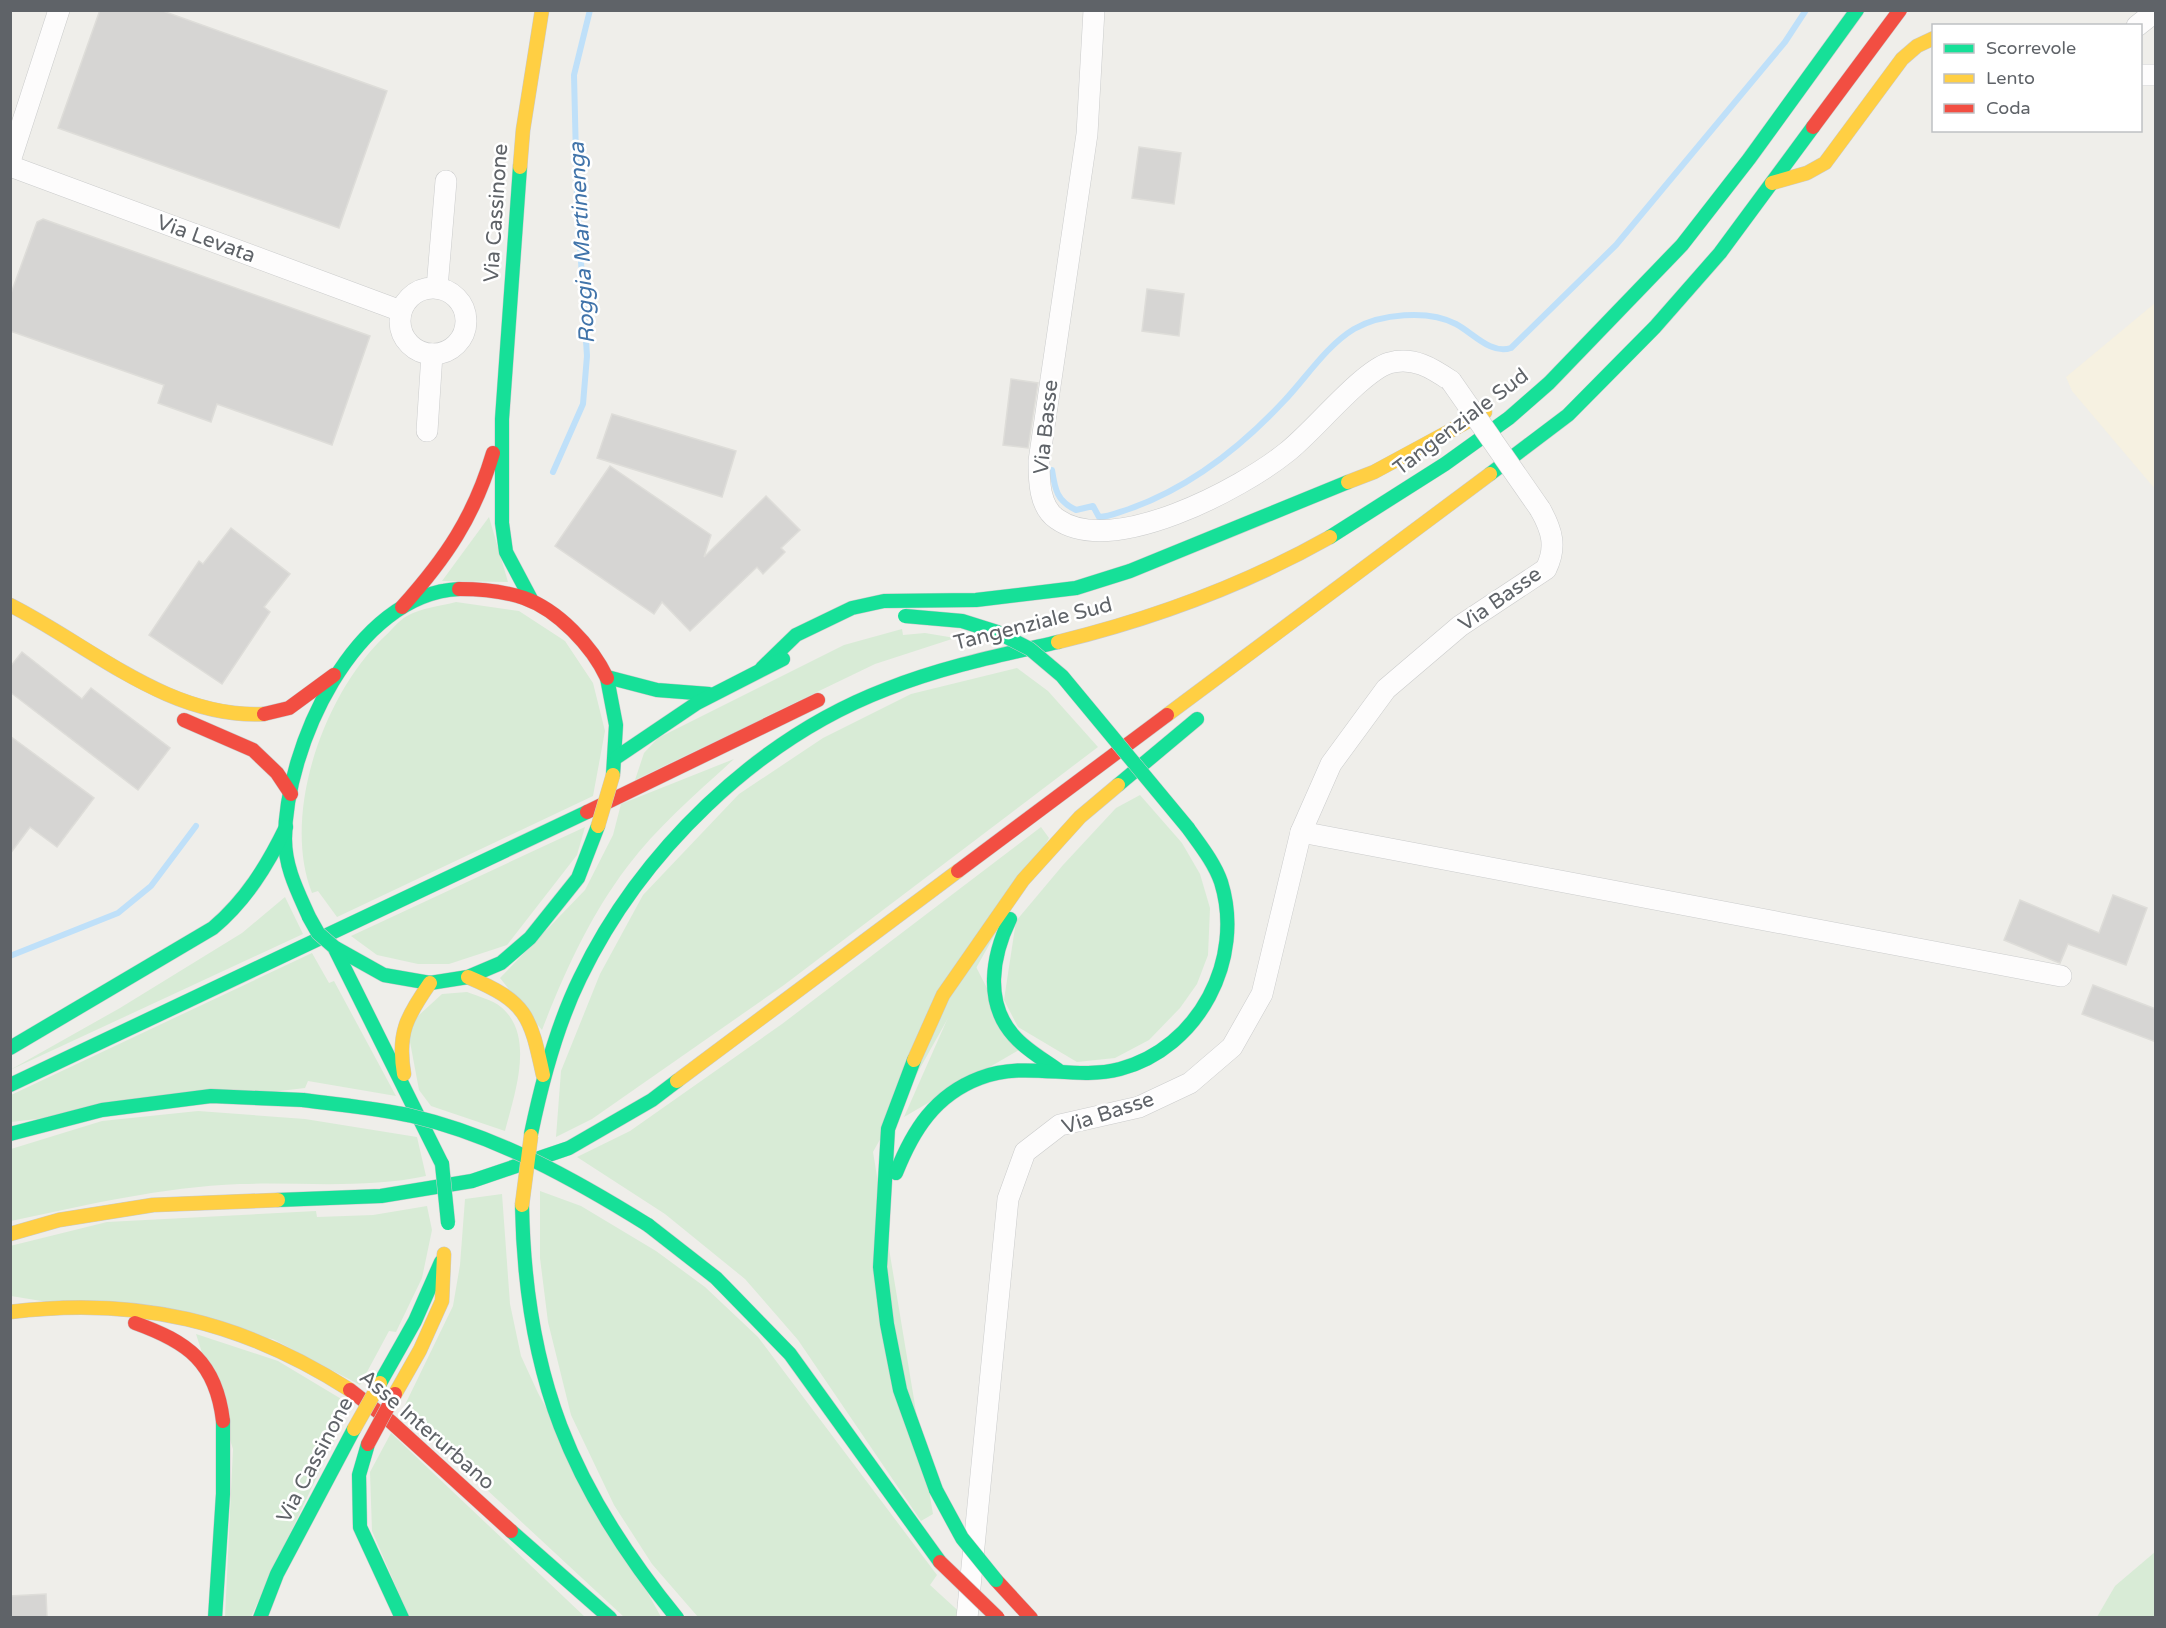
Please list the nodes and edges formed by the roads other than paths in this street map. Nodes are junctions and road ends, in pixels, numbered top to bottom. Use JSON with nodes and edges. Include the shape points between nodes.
{"nodes":[{"id":1,"x":59,"y":10,"type":"edge"},
{"id":2,"x":542,"y":10,"type":"edge"},
{"id":3,"x":1095,"y":10,"type":"edge"},
{"id":4,"x":1857,"y":10,"type":"edge"},
{"id":5,"x":1899,"y":10,"type":"edge"},
{"id":6,"x":2156,"y":11,"type":"edge"},
{"id":7,"x":2140,"y":24,"type":"edge"},
{"id":8,"x":1932,"y":39,"type":"edge"},
{"id":9,"x":10,"y":161,"type":"edge"},
{"id":10,"x":10,"y":166,"type":"edge"},
{"id":11,"x":447,"y":181,"type":"dead end"},
{"id":12,"x":1772,"y":183,"type":"junction"},
{"id":13,"x":437,"y":288,"type":"junction"},
{"id":14,"x":401,"y":311,"type":"junction"},
{"id":15,"x":432,"y":354,"type":"junction"},
{"id":16,"x":1532,"y":400,"type":"junction"},
{"id":17,"x":502,"y":419,"type":"junction"},
{"id":18,"x":427,"y":431,"type":"dead end"},
{"id":19,"x":1432,"y":519,"type":"junction"},
{"id":20,"x":1349,"y":597,"type":"dead end"},
{"id":21,"x":532,"y":601,"type":"junction"},
{"id":22,"x":10,"y":605,"type":"edge"},
{"id":23,"x":401,"y":607,"type":"junction"},
{"id":24,"x":899,"y":616,"type":"dead end"},
{"id":25,"x":805,"y":648,"type":"dead end"},
{"id":26,"x":920,"y":664,"type":"dead end"},
{"id":27,"x":114,"y":666,"type":"junction"},
{"id":28,"x":949,"y":667,"type":"junction"},
{"id":29,"x":762,"y":668,"type":"junction"},
{"id":30,"x":338,"y":672,"type":"junction"},
{"id":31,"x":606,"y":677,"type":"junction"},
{"id":32,"x":709,"y":694,"type":"junction"},
{"id":33,"x":826,"y":697,"type":"dead end"},
{"id":34,"x":1211,"y":707,"type":"dead end"},
{"id":35,"x":617,"y":757,"type":"junction"},
{"id":36,"x":1121,"y":783,"type":"junction"},
{"id":37,"x":291,"y":794,"type":"junction"},
{"id":38,"x":286,"y":827,"type":"junction"},
{"id":39,"x":1301,"y":832,"type":"junction"},
{"id":40,"x":334,"y":947,"type":"junction"},
{"id":41,"x":2061,"y":976,"type":"dead end"},
{"id":42,"x":468,"y":977,"type":"junction"},
{"id":43,"x":430,"y":983,"type":"junction"},
{"id":44,"x":10,"y":1048,"type":"edge"},
{"id":45,"x":1058,"y":1070,"type":"junction"},
{"id":46,"x":543,"y":1075,"type":"junction"},
{"id":47,"x":10,"y":1085,"type":"edge"},
{"id":48,"x":406,"y":1088,"type":"junction"},
{"id":49,"x":10,"y":1134,"type":"edge"},
{"id":50,"x":882,"y":1207,"type":"junction"},
{"id":51,"x":10,"y":1234,"type":"edge"},
{"id":52,"x":446,"y":1238,"type":"junction"},
{"id":53,"x":35,"y":1309,"type":"junction"},
{"id":54,"x":10,"y":1312,"type":"edge"},
{"id":55,"x":564,"y":1579,"type":"junction"},
{"id":56,"x":215,"y":1617,"type":"edge"},
{"id":57,"x":260,"y":1617,"type":"edge"},
{"id":58,"x":402,"y":1617,"type":"edge"},
{"id":59,"x":597,"y":1617,"type":"edge"},
{"id":60,"x":610,"y":1617,"type":"edge"},
{"id":61,"x":677,"y":1617,"type":"edge"},
{"id":62,"x":967,"y":1617,"type":"edge"},
{"id":63,"x":998,"y":1617,"type":"edge"},
{"id":64,"x":1031,"y":1617,"type":"edge"}],
"edges":[{"from":1,"to":9,"type":"street"},
{"from":2,"to":17,"type":"main road","name":"Via Cassinone","via":[[523,130]]},
{"from":3,"to":39,"type":"street","name":"Via Basse","bridge":true,"via":[[1087,134],[1039,461],[1046,505],[1057,519],[1104,533],[1164,519],[1212,497],[1285,454],[1369,374],[1406,359],[1431,367],[1451,381],[1540,509],[1553,538],[1553,554],[1546,569],[1460,626],[1386,689],[1331,764]]},
{"from":4,"to":16,"type":"main road","name":"Tangenziale Sud","via":[[1682,245]]},
{"from":5,"to":12,"type":"main road"},
{"from":6,"to":7,"type":"street"},
{"from":8,"to":12,"type":"main road","via":[[1905,55],[1824,164]]},
{"from":10,"to":14,"type":"street","name":"Via Levata"},
{"from":11,"to":13,"type":"street"},
{"from":12,"to":19,"type":"main road","via":[[1720,253],[1670,310],[1568,415]]},
{"from":13,"to":14,"type":"street","via":[[415,293]]},
{"from":13,"to":15,"type":"street","via":[[456,298],[466,317],[461,339],[451,349]]},
{"from":14,"to":15,"type":"street","via":[[399,321],[405,340]]},
{"from":15,"to":18,"type":"street"},
{"from":16,"to":28,"type":"main road","name":"Tangenziale Sud","via":[[1414,486],[1274,565],[1193,599],[1092,633]]},
{"from":16,"to":29,"type":"main road","via":[[1502,403],[1374,472],[1130,572],[1076,588],[1030,595],[884,601],[852,608],[796,635]]},
{"from":17,"to":21,"type":"main road","name":"Via Cassinone","via":[[502,523],[506,552]]},
{"from":17,"to":23,"type":"main road","name":"Via Cassinone","via":[[485,484],[472,515],[450,551]]},
{"from":19,"to":20,"type":"main road"},
{"from":19,"to":51,"type":"main road","via":[[652,1100],[569,1148],[472,1181],[381,1196],[153,1205],[59,1220]]},
{"from":21,"to":23,"type":"main road","name":"Via Cassinone","via":[[477,588],[442,590]]},
{"from":21,"to":31,"type":"main road","name":"Via Cassinone","via":[[571,631]]},
{"from":22,"to":27,"type":"main road"},
{"from":23,"to":30,"type":"main road","name":"Via Cassinone","via":[[361,642]]},
{"from":24,"to":45,"type":"main road","bridge":true,"via":[[962,621],[997,632],[1030,650],[1062,676],[1188,828],[1221,883],[1227,937],[1221,970],[1207,1004],[1184,1032],[1154,1056],[1120,1069]]},
{"from":25,"to":29,"type":"main road"},
{"from":26,"to":28,"type":"main road"},
{"from":27,"to":30,"type":"main road","via":[[216,714],[246,715],[273,714],[300,701]]},
{"from":27,"to":37,"type":"main road","via":[[170,712],[254,750]]},
{"from":28,"to":46,"type":"main road","via":[[882,690],[824,719],[779,747],[689,827],[647,871],[582,974]]},
{"from":29,"to":32,"type":"main road"},
{"from":30,"to":37,"type":"main road","name":"Via Cassinone","via":[[307,739]]},
{"from":31,"to":32,"type":"main road","via":[[637,688]]},
{"from":31,"to":35,"type":"main road","name":"Via Cassinone","via":[[615,718]]},
{"from":32,"to":35,"type":"main road"},
{"from":33,"to":47,"type":"main road"},
{"from":34,"to":36,"type":"main road"},
{"from":35,"to":42,"type":"main road","name":"Via Cassinone","bridge":true,"via":[[598,826],[578,878],[530,938],[501,963]]},
{"from":36,"to":45,"type":"main road","via":[[1010,920],[993,965],[993,989],[1008,1029]]},
{"from":36,"to":50,"type":"main road","via":[[1050,847],[943,995],[907,1074],[888,1129]]},
{"from":37,"to":38,"type":"main road","name":"Via Cassinone"},
{"from":38,"to":40,"type":"main road","name":"Via Cassinone","bridge":true,"via":[[288,866],[318,933]]},
{"from":38,"to":44,"type":"main road","via":[[262,875],[230,915]]},
{"from":39,"to":41,"type":"street"},
{"from":39,"to":62,"type":"street","name":"Via Basse","via":[[1262,994],[1232,1047],[1190,1083],[1138,1107],[1060,1125],[1025,1152],[1008,1199]]},
{"from":40,"to":43,"type":"main road","name":"Via Cassinone","via":[[384,975]]},
{"from":40,"to":48,"type":"main road","name":"Via Cassinone"},
{"from":42,"to":43,"type":"main road","name":"Via Cassinone"},
{"from":42,"to":46,"type":"main road","via":[[503,991],[518,1002],[529,1020]]},
{"from":43,"to":48,"type":"main road","name":"Via Cassinone","via":[[402,1031],[399,1050]]},
{"from":45,"to":50,"type":"main road","via":[[982,1076],[952,1091],[931,1108],[911,1133]]},
{"from":46,"to":61,"type":"main road","bridge":true,"via":[[531,1134],[520,1251],[525,1298],[547,1397],[605,1519],[630,1560]]},
{"from":48,"to":52,"type":"main road","name":"Via Cassinone","bridge":true,"via":[[442,1164]]},
{"from":49,"to":63,"type":"main road","bridge":true,"via":[[102,1110],[211,1096],[303,1100],[428,1121],[534,1160],[593,1190],[648,1225],[716,1278],[790,1354],[940,1562]]},
{"from":50,"to":64,"type":"main road","bridge":true,"via":[[880,1268],[886,1324],[900,1390],[921,1454],[962,1538]]},
{"from":52,"to":57,"type":"main road","name":"Via Cassinone","bridge":true,"via":[[415,1321],[277,1574]]},
{"from":52,"to":58,"type":"main road","bridge":true,"via":[[442,1301],[368,1444],[359,1475],[360,1527]]},
{"from":53,"to":54,"type":"main road","name":"Asse Interurbano"},
{"from":53,"to":55,"type":"main road","name":"Asse Interurbano","via":[[98,1305],[180,1317],[224,1329],[335,1380],[376,1409]]},
{"from":53,"to":56,"type":"main road","via":[[123,1319],[156,1330],[182,1344],[214,1380],[221,1400],[224,1435]]},
{"from":55,"to":59,"type":"main road"},
{"from":55,"to":60,"type":"main road","name":"Asse Interurbano"}]}
